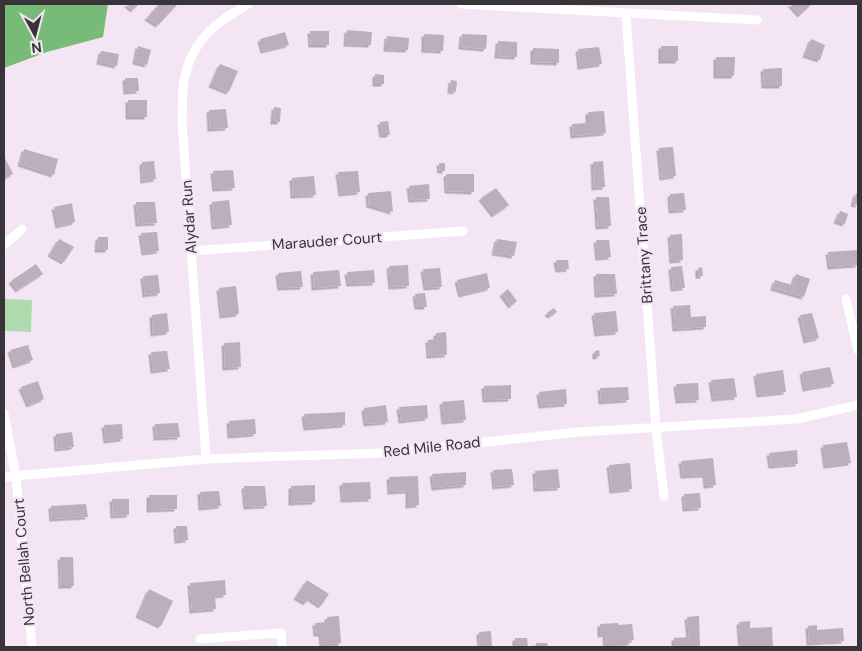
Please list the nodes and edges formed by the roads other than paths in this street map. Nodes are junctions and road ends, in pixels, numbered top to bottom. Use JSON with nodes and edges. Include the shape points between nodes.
{"nodes":[{"id":1,"x":248,"y":4,"type":"edge"},
{"id":2,"x":461,"y":4,"type":"edge"},
{"id":3,"x":626,"y":14,"type":"junction"},
{"id":4,"x":757,"y":20,"type":"dead end"},
{"id":5,"x":22,"y":229,"type":"dead end"},
{"id":6,"x":463,"y":231,"type":"dead end"},
{"id":7,"x":4,"y":245,"type":"edge"},
{"id":8,"x":192,"y":251,"type":"junction"},
{"id":9,"x":846,"y":299,"type":"dead end"},
{"id":10,"x":858,"y":350,"type":"edge"},
{"id":11,"x":858,"y":405,"type":"edge"},
{"id":12,"x":4,"y":414,"type":"edge"},
{"id":13,"x":656,"y":428,"type":"junction"},
{"id":14,"x":206,"y":459,"type":"junction"},
{"id":15,"x":16,"y":477,"type":"junction"},
{"id":16,"x":4,"y":478,"type":"edge"},
{"id":17,"x":664,"y":496,"type":"dead end"},
{"id":18,"x":200,"y":639,"type":"dead end"},
{"id":19,"x":32,"y":647,"type":"edge"},
{"id":20,"x":282,"y":647,"type":"edge"}],
"edges":[{"from":1,"to":8,"type":"street","name":"Alydar Run","via":[[223,18],[198,41],[185,76],[182,122]]},
{"from":2,"to":3,"type":"street"},
{"from":3,"to":4,"type":"street"},
{"from":3,"to":13,"type":"street","name":"Brittany Trace"},
{"from":5,"to":7,"type":"street"},
{"from":6,"to":8,"type":"street","name":"Marauder Court"},
{"from":8,"to":14,"type":"street","name":"Alydar Run"},
{"from":9,"to":10,"type":"street"},
{"from":11,"to":13,"type":"street","name":"Red Mile Road","via":[[796,419]]},
{"from":12,"to":15,"type":"street","name":"North Bellah Court"},
{"from":13,"to":14,"type":"street","name":"Red Mile Road","via":[[579,432],[382,453]]},
{"from":13,"to":17,"type":"street","name":"Brittany Trace"},
{"from":14,"to":15,"type":"street","name":"Red Mile Road"},
{"from":15,"to":16,"type":"street","name":"Red Mile Road"},
{"from":15,"to":19,"type":"street","name":"North Bellah Court"},
{"from":18,"to":20,"type":"street","via":[[280,633]]}]}
